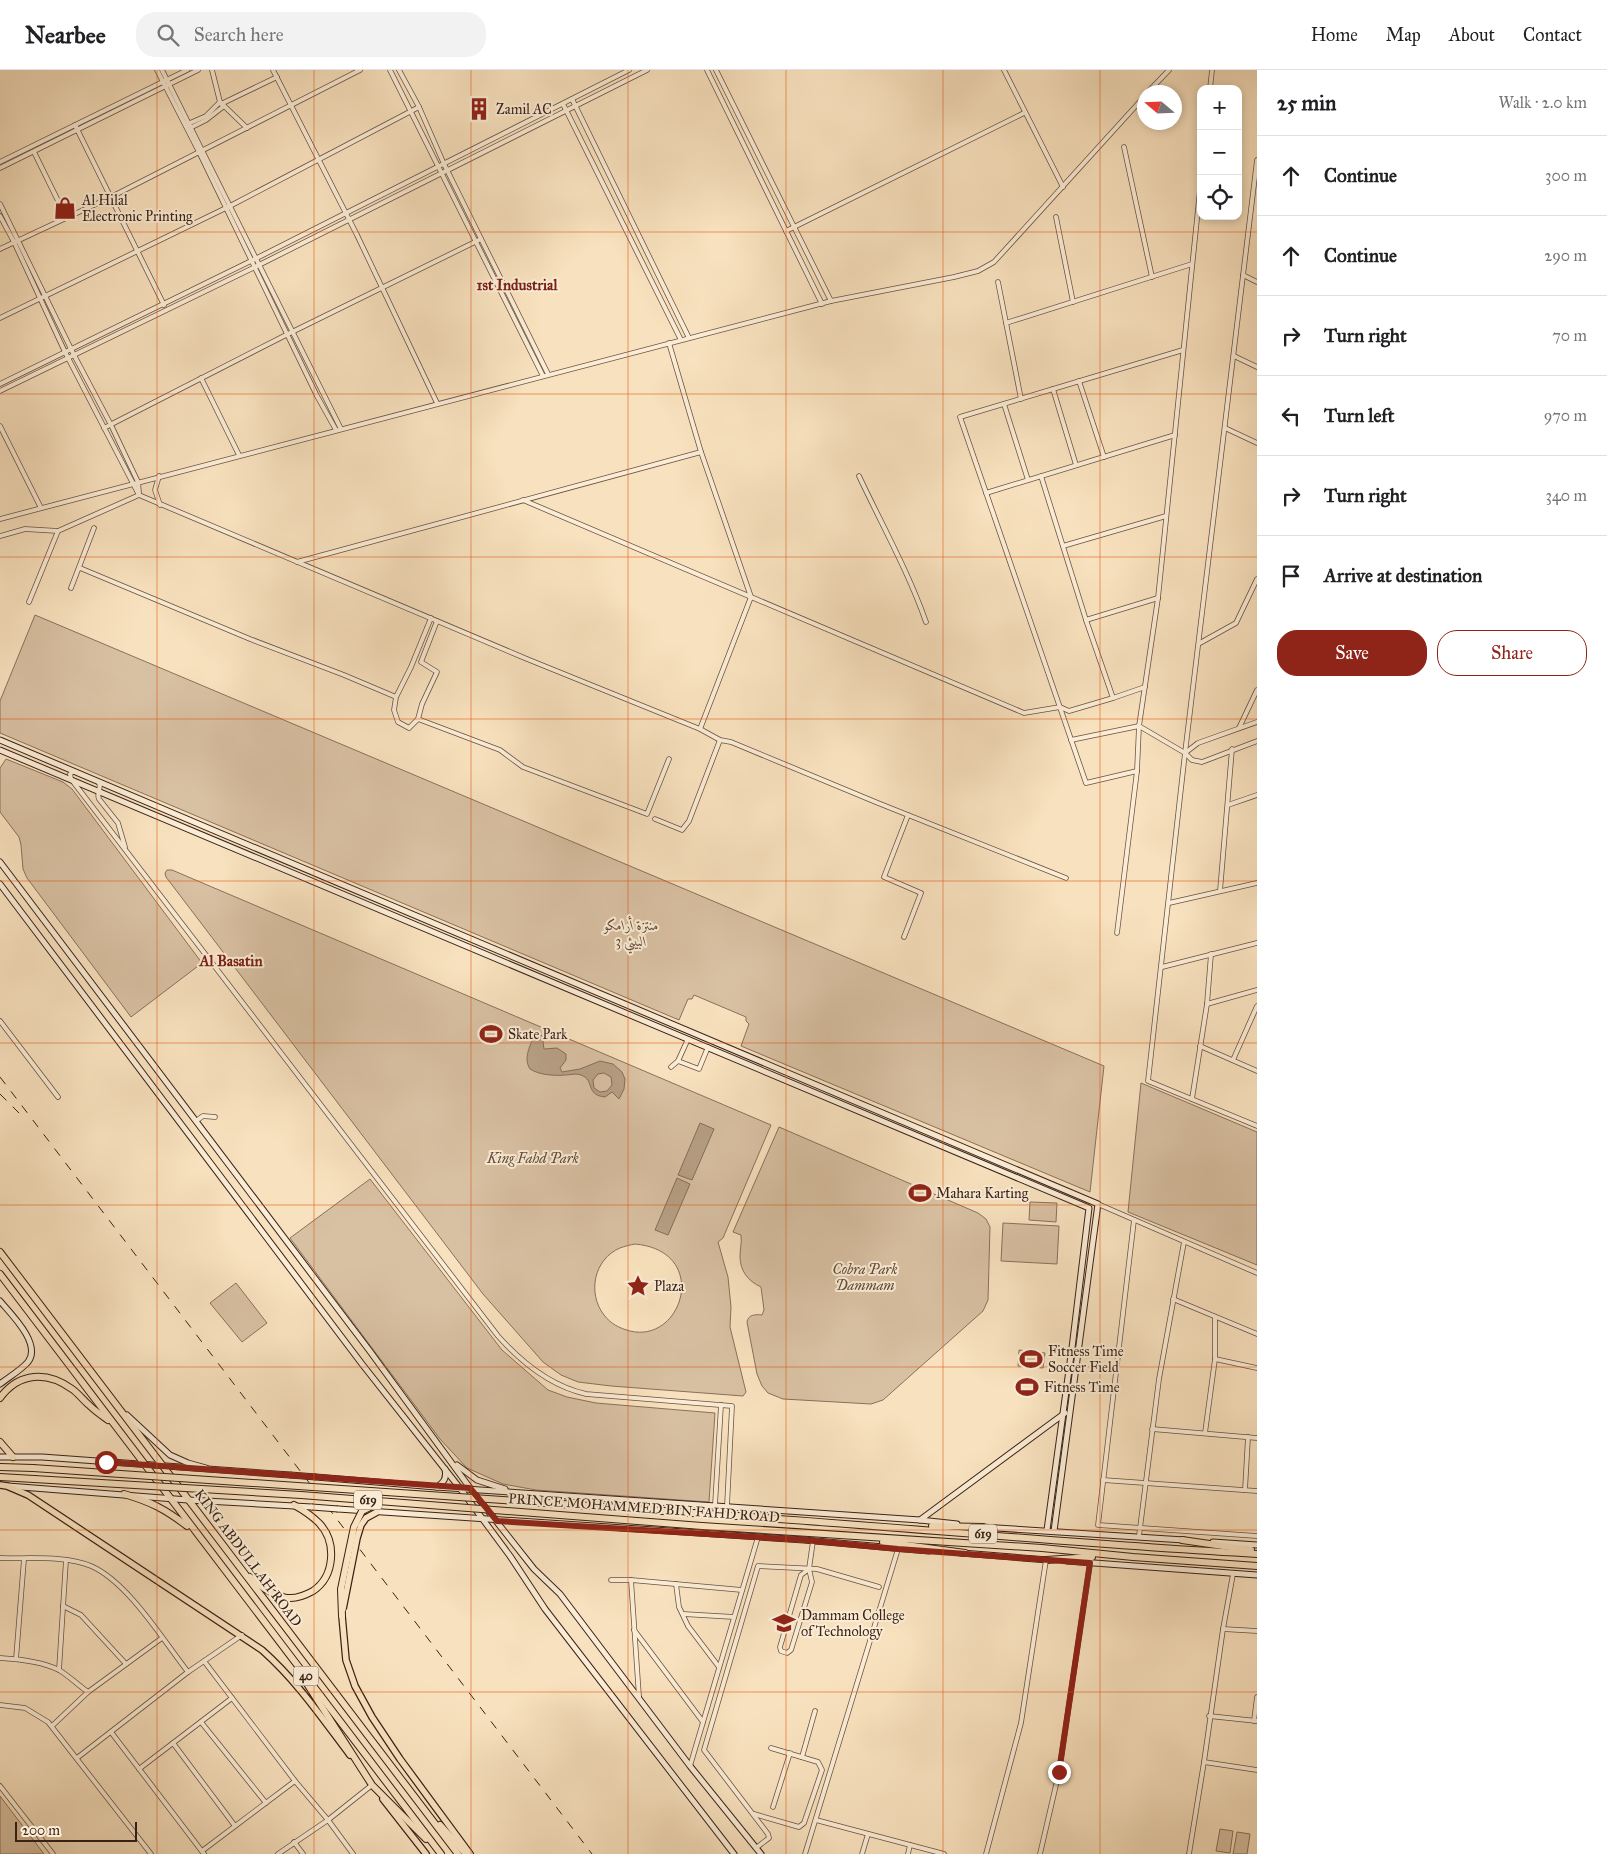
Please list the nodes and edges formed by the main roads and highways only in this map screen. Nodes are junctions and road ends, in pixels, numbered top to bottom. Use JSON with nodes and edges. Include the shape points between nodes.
{"nodes":[{"id":1,"x":0,"y":1252,"type":"edge"},
{"id":2,"x":0,"y":1274,"type":"edge"},
{"id":3,"x":0,"y":1398,"type":"edge"},
{"id":4,"x":114,"y":1425,"type":"junction"},
{"id":5,"x":0,"y":1442,"type":"edge"},
{"id":6,"x":13,"y":1457,"type":"road end"},
{"id":7,"x":0,"y":1467,"type":"edge"},
{"id":8,"x":0,"y":1478,"type":"edge"},
{"id":9,"x":0,"y":1486,"type":"edge"},
{"id":10,"x":124,"y":1494,"type":"road end"},
{"id":11,"x":381,"y":1502,"type":"junction"},
{"id":12,"x":294,"y":1505,"type":"road end"},
{"id":13,"x":377,"y":1512,"type":"road end"},
{"id":14,"x":854,"y":1524,"type":"junction"},
{"id":15,"x":983,"y":1527,"type":"road end"},
{"id":16,"x":195,"y":1532,"type":"junction"},
{"id":17,"x":827,"y":1534,"type":"junction"},
{"id":18,"x":1182,"y":1540,"type":"road end"},
{"id":19,"x":1257,"y":1552,"type":"edge"},
{"id":20,"x":965,"y":1553,"type":"road end"},
{"id":21,"x":1133,"y":1557,"type":"junction"},
{"id":22,"x":1046,"y":1560,"type":"road end"},
{"id":23,"x":1257,"y":1566,"type":"edge"},
{"id":24,"x":240,"y":1569,"type":"junction"},
{"id":25,"x":342,"y":1616,"type":"junction"},
{"id":26,"x":284,"y":1646,"type":"junction"},
{"id":27,"x":372,"y":1785,"type":"junction"},
{"id":28,"x":420,"y":1805,"type":"junction"},
{"id":29,"x":426,"y":1854,"type":"edge"},
{"id":30,"x":441,"y":1854,"type":"edge"},
{"id":31,"x":458,"y":1854,"type":"edge"},
{"id":32,"x":466,"y":1854,"type":"edge"},
{"id":33,"x":470,"y":1854,"type":"edge"}],
"edges":[{"from":1,"to":24,"type":"highway","name":"KING ABDULLAH ROAD","number":"40"},
{"from":2,"to":4,"type":"highway","name":"KING ABDULLAH ROAD","number":"40"},
{"from":3,"to":4,"type":"highway","via":[[20,1379],[44,1376],[74,1390]]},
{"from":4,"to":16,"type":"highway","name":"KING ABDULLAH ROAD","number":"40"},
{"from":5,"to":6,"type":"highway"},
{"from":7,"to":14,"type":"highway","name":"PRINCE MOHAMMED BIN FAHD ROAD","number":"619","bridge":true},
{"from":8,"to":11,"type":"highway","name":"PRINCE MOHAMMED BIN FAHD ROAD","number":"619","bridge":true},
{"from":9,"to":27,"type":"main road","via":[[28,1495],[242,1635],[276,1662]]},
{"from":10,"to":16,"type":"highway","via":[[169,1512]]},
{"from":11,"to":17,"type":"highway","name":"PRINCE MOHAMMED BIN FAHD ROAD","number":"619","bridge":true},
{"from":11,"to":25,"type":"highway","bridge":true,"via":[[362,1511],[354,1527],[341,1588]]},
{"from":12,"to":24,"type":"highway","via":[[320,1524],[331,1548],[332,1561],[318,1587],[308,1594],[285,1598],[262,1587]]},
{"from":13,"to":25,"type":"main road","bridge":true,"via":[[361,1525]]},
{"from":14,"to":15,"type":"highway"},
{"from":14,"to":19,"type":"highway","name":"PRINCE MOHAMMED BIN FAHD ROAD","number":"619","via":[[1133,1547]]},
{"from":16,"to":26,"type":"highway","name":"KING ABDULLAH ROAD","number":"40"},
{"from":17,"to":20,"type":"highway"},
{"from":17,"to":21,"type":"highway","name":"PRINCE MOHAMMED BIN FAHD ROAD","number":"619"},
{"from":18,"to":19,"type":"highway"},
{"from":21,"to":22,"type":"highway"},
{"from":21,"to":23,"type":"highway","name":"PRINCE MOHAMMED BIN FAHD ROAD","number":"619"},
{"from":24,"to":28,"type":"highway","name":"KING ABDULLAH ROAD","number":"40"},
{"from":25,"to":33,"type":"main road","via":[[344,1646],[353,1680],[372,1717]]},
{"from":26,"to":27,"type":"highway"},
{"from":26,"to":30,"type":"highway","name":"KING ABDULLAH ROAD","number":"40"},
{"from":27,"to":29,"type":"main road"},
{"from":27,"to":30,"type":"highway"},
{"from":28,"to":31,"type":"highway","name":"KING ABDULLAH ROAD","number":"40"},
{"from":28,"to":32,"type":"highway"}]}
